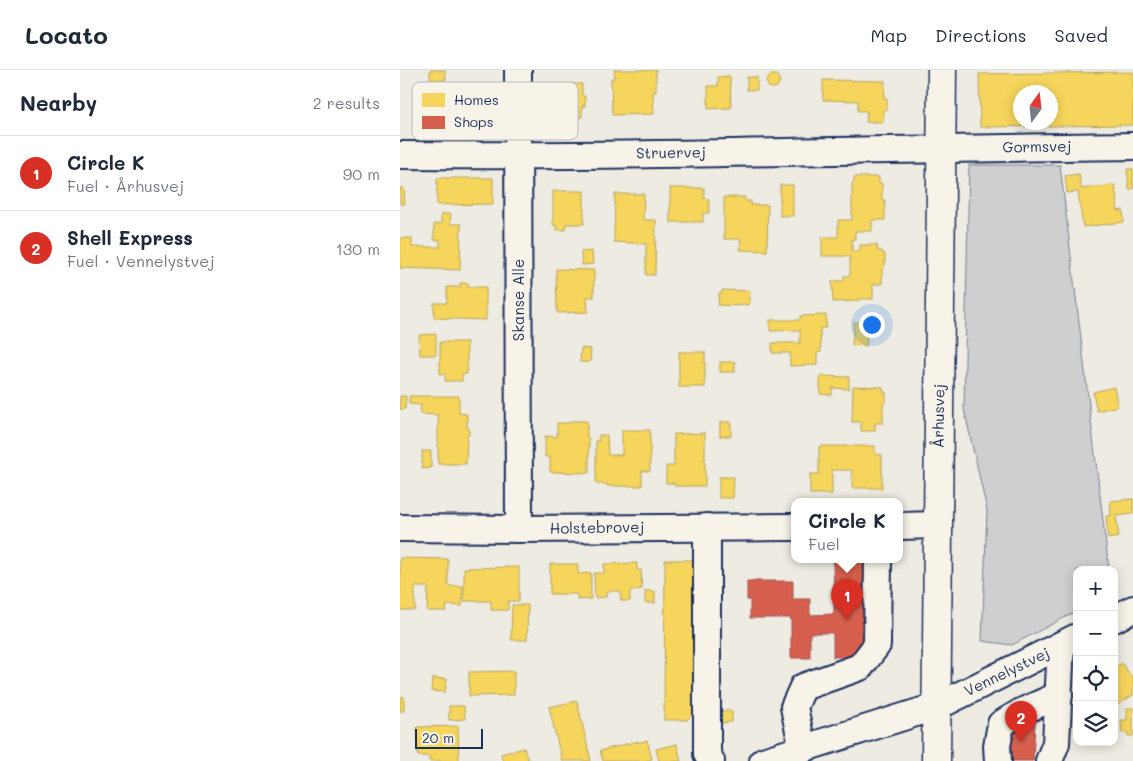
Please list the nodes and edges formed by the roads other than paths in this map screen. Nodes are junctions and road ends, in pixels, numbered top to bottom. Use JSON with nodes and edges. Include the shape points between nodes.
{"nodes":[{"id":1,"x":942,"y":70,"type":"edge"},
{"id":2,"x":518,"y":140,"type":"edge"},
{"id":3,"x":1133,"y":146,"type":"edge"},
{"id":4,"x":942,"y":148,"type":"junction"},
{"id":5,"x":400,"y":155,"type":"edge"},
{"id":6,"x":518,"y":156,"type":"junction"},
{"id":7,"x":937,"y":525,"type":"junction"},
{"id":8,"x":903,"y":526,"type":"edge"},
{"id":9,"x":707,"y":527,"type":"junction"},
{"id":10,"x":791,"y":527,"type":"edge"},
{"id":11,"x":400,"y":528,"type":"edge"},
{"id":12,"x":520,"y":529,"type":"junction"},
{"id":13,"x":878,"y":563,"type":"edge"},
{"id":14,"x":1133,"y":609,"type":"edge"},
{"id":15,"x":1118,"y":616,"type":"edge"},
{"id":16,"x":1069,"y":641,"type":"edge"},
{"id":17,"x":1059,"y":695,"type":"junction"},
{"id":18,"x":938,"y":706,"type":"junction"},
{"id":19,"x":803,"y":750,"type":"junction"},
{"id":20,"x":711,"y":761,"type":"edge"},
{"id":21,"x":763,"y":761,"type":"edge"},
{"id":22,"x":936,"y":761,"type":"edge"},
{"id":23,"x":998,"y":761,"type":"edge"},
{"id":24,"x":1050,"y":761,"type":"edge"}],
"edges":[{"from":1,"to":4,"type":"main road","name":"Århusvej"},
{"from":2,"to":6,"type":"street","name":"Skanse Alle"},
{"from":3,"to":4,"type":"street","name":"Gormsvej"},
{"from":4,"to":6,"type":"street","name":"Struervej"},
{"from":4,"to":7,"type":"main road","name":"Århusvej"},
{"from":5,"to":6,"type":"street","name":"Struervej"},
{"from":6,"to":12,"type":"street","name":"Skanse Alle"},
{"from":7,"to":8,"type":"street"},
{"from":7,"to":18,"type":"main road","name":"Århusvej"},
{"from":9,"to":10,"type":"street","name":"Holstebrovej"},
{"from":9,"to":12,"type":"street","name":"Holstebrovej"},
{"from":9,"to":20,"type":"street","via":[[708,754]]},
{"from":11,"to":12,"type":"street","name":"Holstebrovej"},
{"from":13,"to":19,"type":"street","via":[[877,645],[860,667],[803,687],[794,707]]},
{"from":14,"to":15,"type":"street"},
{"from":16,"to":17,"type":"street"},
{"from":16,"to":18,"type":"street","name":"Vennelystvej"},
{"from":17,"to":23,"type":"street","via":[[1001,724]]},
{"from":17,"to":24,"type":"street","via":[[1056,743]]},
{"from":18,"to":19,"type":"street","name":"Vennelystvej"},
{"from":18,"to":22,"type":"main road","name":"Århusvej"},
{"from":19,"to":21,"type":"street","name":"Vennelystvej"}]}
